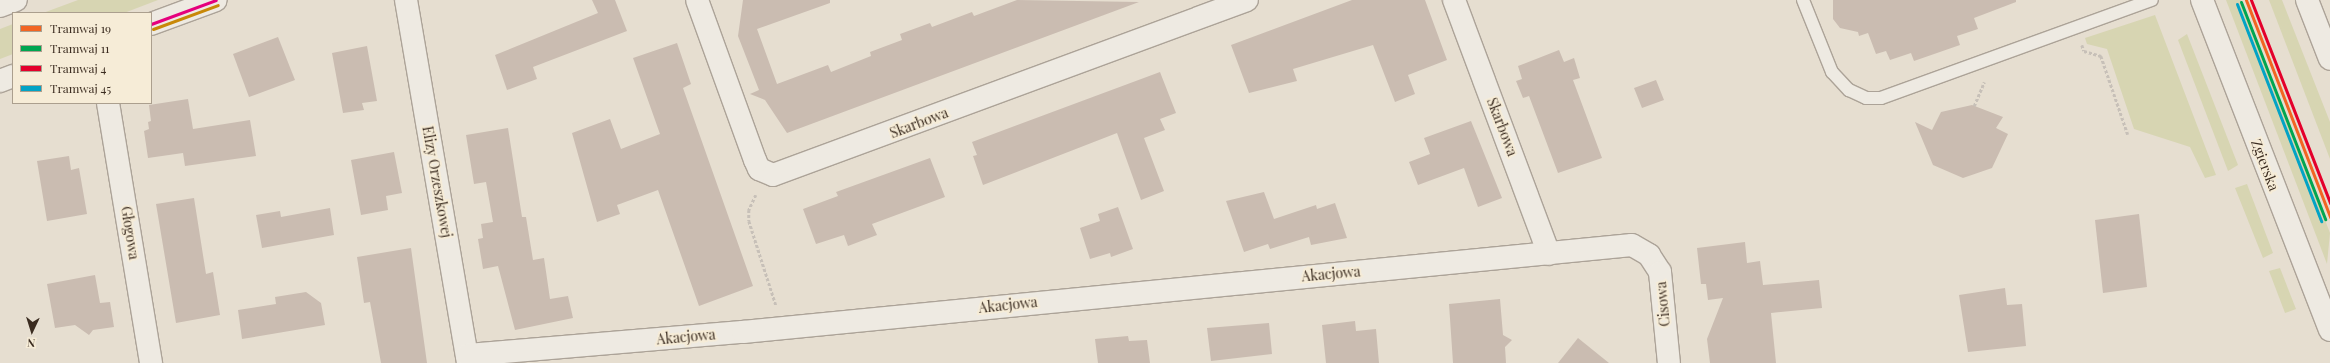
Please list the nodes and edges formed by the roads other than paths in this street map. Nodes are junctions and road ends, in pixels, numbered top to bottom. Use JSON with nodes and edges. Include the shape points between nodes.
{"nodes":[{"id":1,"x":16,"y":0,"type":"edge"},
{"id":2,"x":216,"y":0,"type":"edge"},
{"id":3,"x":406,"y":0,"type":"edge"},
{"id":4,"x":697,"y":0,"type":"edge"},
{"id":5,"x":1248,"y":0,"type":"edge"},
{"id":6,"x":1454,"y":0,"type":"edge"},
{"id":7,"x":1802,"y":0,"type":"edge"},
{"id":8,"x":2152,"y":0,"type":"edge"},
{"id":9,"x":2202,"y":0,"type":"edge"},
{"id":10,"x":2307,"y":0,"type":"edge"},
{"id":11,"x":0,"y":6,"type":"edge"},
{"id":12,"x":152,"y":24,"type":"edge"},
{"id":13,"x":2330,"y":59,"type":"edge"},
{"id":14,"x":12,"y":76,"type":"edge"},
{"id":15,"x":0,"y":81,"type":"edge"},
{"id":16,"x":108,"y":104,"type":"edge"},
{"id":17,"x":1549,"y":254,"type":"junction"},
{"id":18,"x":2330,"y":330,"type":"edge"},
{"id":19,"x":468,"y":359,"type":"edge"},
{"id":20,"x":151,"y":363,"type":"edge"},
{"id":21,"x":1669,"y":363,"type":"edge"}],
"edges":[{"from":1,"to":11,"type":"street"},
{"from":2,"to":12,"type":"street"},
{"from":3,"to":19,"type":"street","name":"Elizy Orzeszkowej"},
{"from":4,"to":5,"type":"street","name":"Skarbowa","via":[[755,160],[766,173],[782,174]]},
{"from":6,"to":17,"type":"street","name":"Skarbowa"},
{"from":7,"to":8,"type":"lane","via":[[1832,72],[1849,90],[1866,98],[1881,98]]},
{"from":9,"to":18,"type":"street","name":"Zgierska"},
{"from":10,"to":13,"type":"street"},
{"from":14,"to":15,"type":"street"},
{"from":16,"to":20,"type":"street","name":"Głogowa"},
{"from":17,"to":19,"type":"street","name":"Akacjowa"},
{"from":17,"to":21,"type":"street","name":"Cisowa","via":[[1632,245],[1648,255],[1660,272]]}]}
